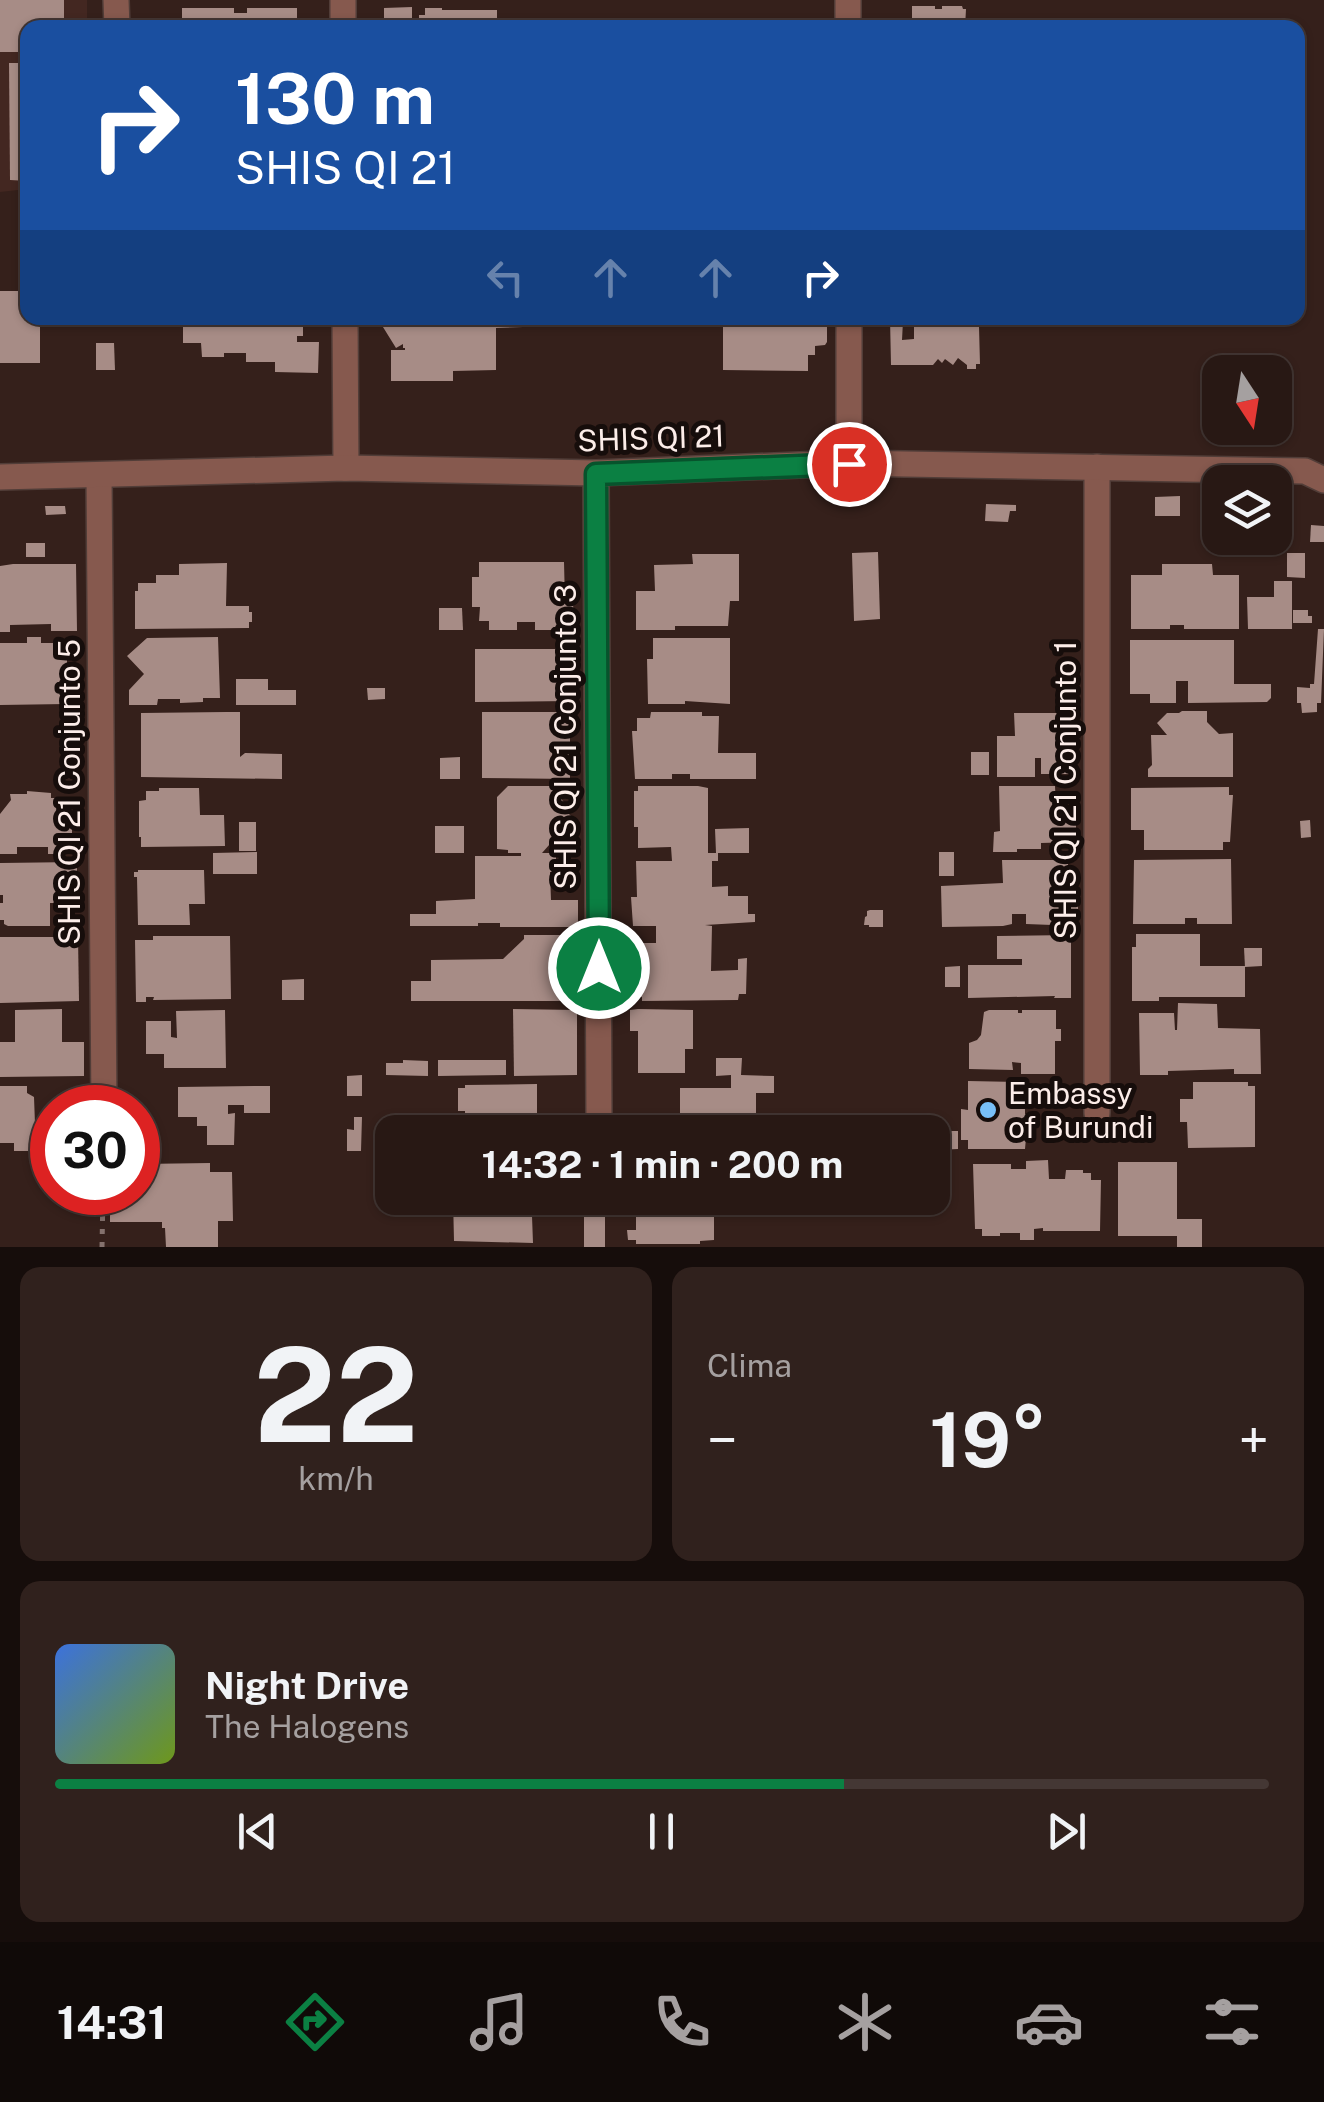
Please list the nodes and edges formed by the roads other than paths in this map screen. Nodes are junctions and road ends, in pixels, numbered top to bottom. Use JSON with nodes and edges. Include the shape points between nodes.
{"nodes":[{"id":1,"x":345,"y":325,"type":"edge"},
{"id":2,"x":848,"y":325,"type":"edge"},
{"id":3,"x":849,"y":464,"type":"junction"},
{"id":4,"x":1097,"y":466,"type":"junction"},
{"id":5,"x":346,"y":468,"type":"junction"},
{"id":6,"x":1318,"y":471,"type":"edge"},
{"id":7,"x":596,"y":474,"type":"junction"},
{"id":8,"x":0,"y":476,"type":"edge"},
{"id":9,"x":99,"y":476,"type":"junction"},
{"id":10,"x":104,"y":1085,"type":"edge"},
{"id":11,"x":1097,"y":1113,"type":"dead end"},
{"id":12,"x":600,"y":1115,"type":"edge"}],
"edges":[{"from":1,"to":5,"type":"street"},
{"from":2,"to":3,"type":"street"},
{"from":3,"to":4,"type":"street","name":"SHIS QI 21"},
{"from":3,"to":7,"type":"street","name":"SHIS QI 21"},
{"from":4,"to":6,"type":"street","name":"SHIS QI 21"},
{"from":4,"to":11,"type":"street","name":"SHIS QI 21 Conjunto 1"},
{"from":5,"to":7,"type":"street","name":"SHIS QI 21"},
{"from":5,"to":9,"type":"street","name":"SHIS QI 21"},
{"from":7,"to":12,"type":"street","name":"SHIS QI 21 Conjunto 3"},
{"from":8,"to":9,"type":"street","name":"SHIS QI 21"},
{"from":9,"to":10,"type":"street","name":"SHIS QI 21 Conjunto 5"}]}
